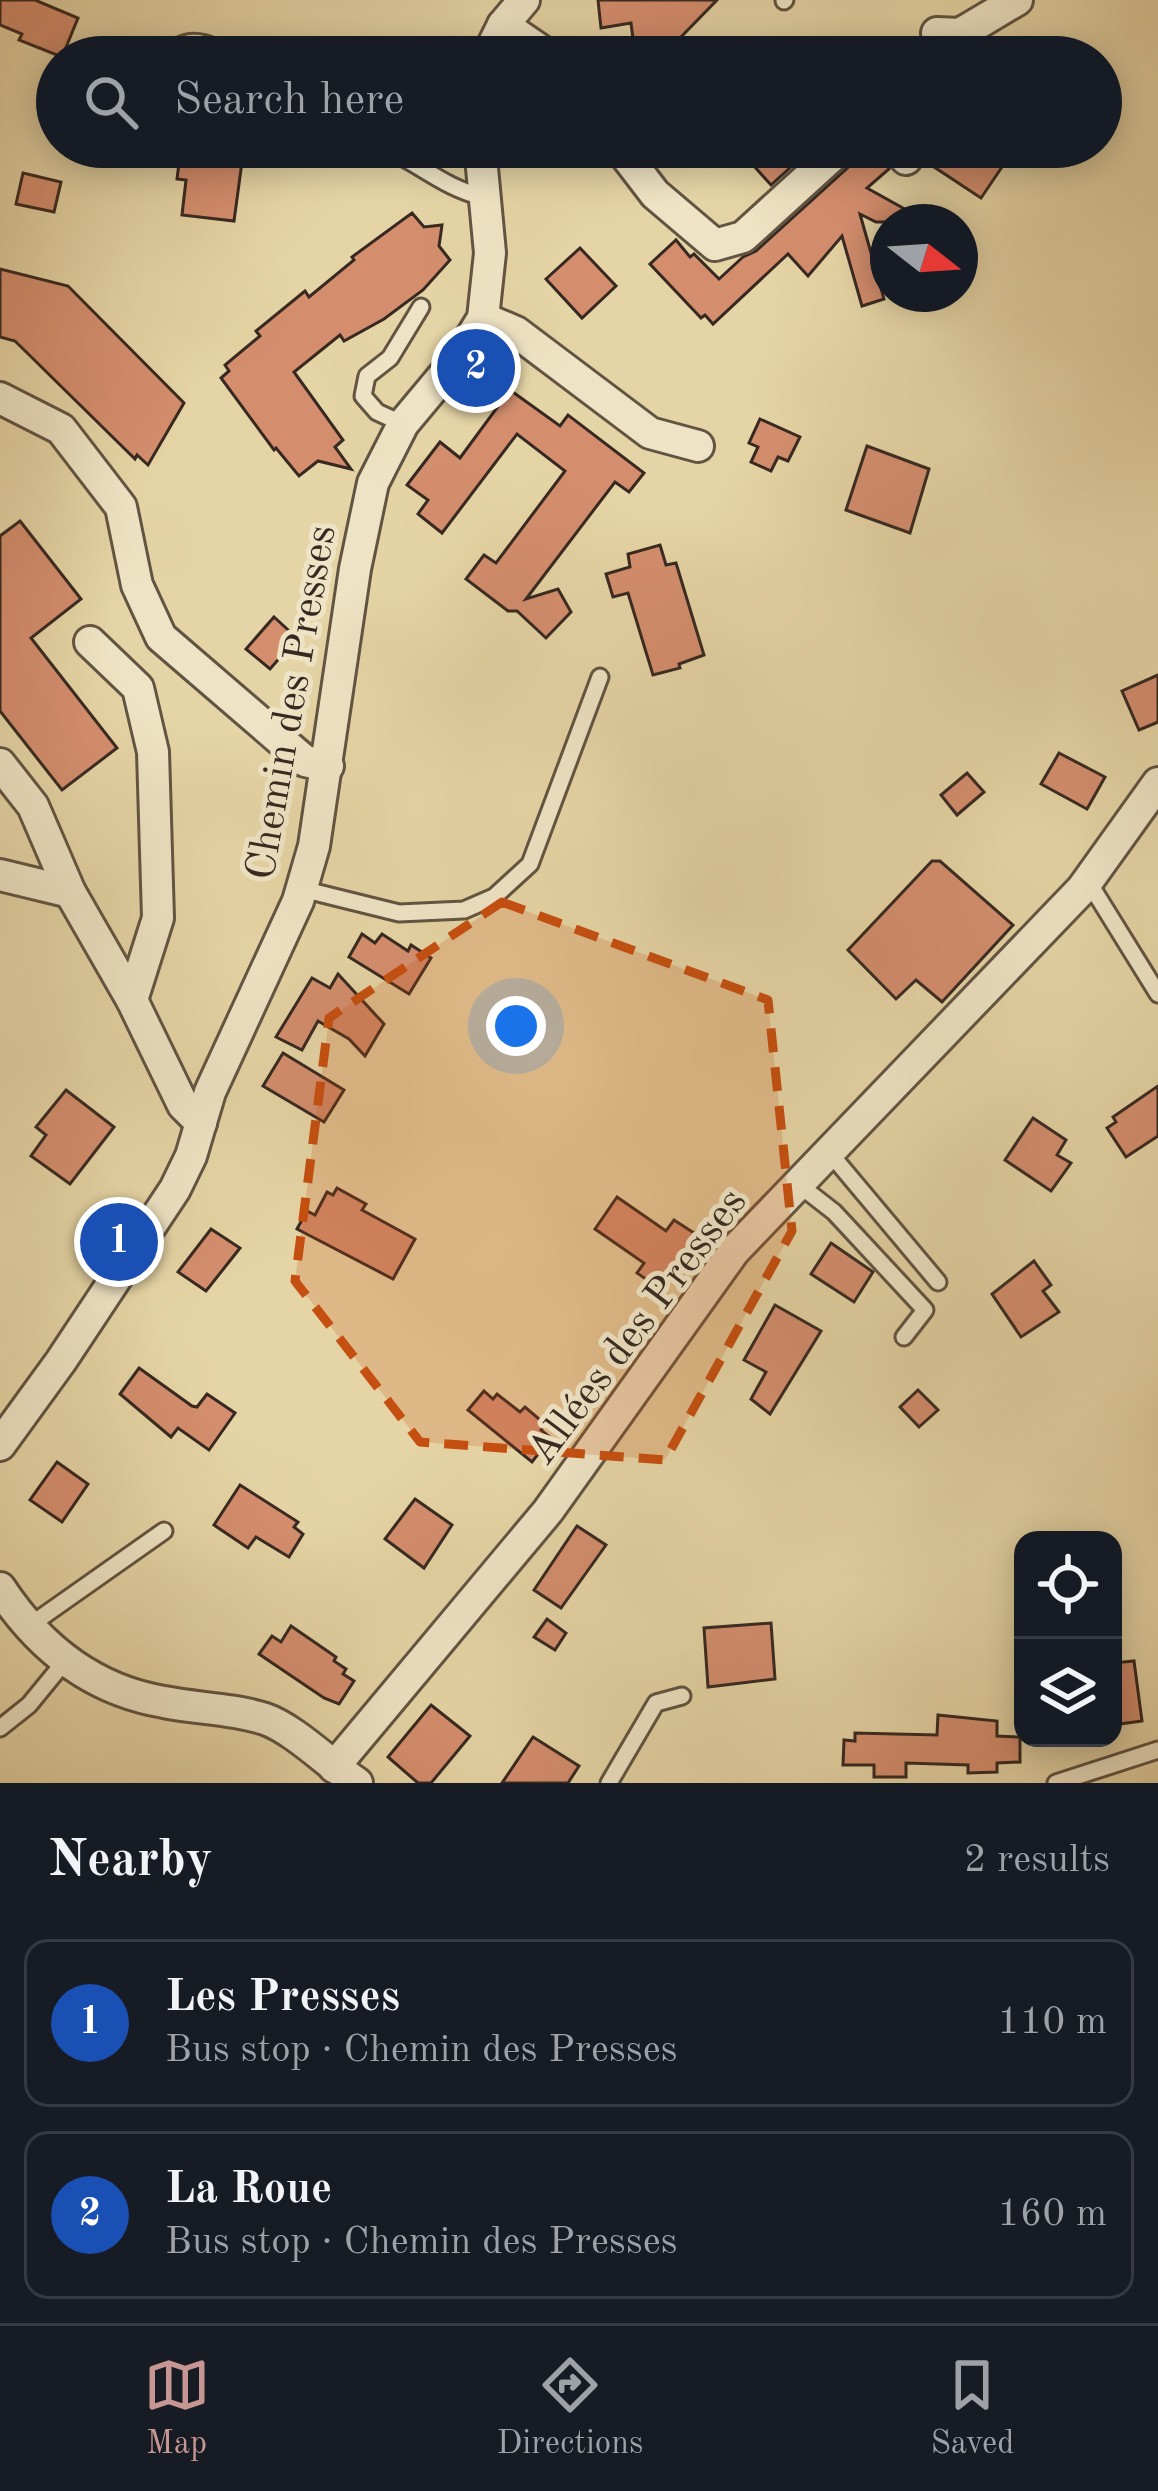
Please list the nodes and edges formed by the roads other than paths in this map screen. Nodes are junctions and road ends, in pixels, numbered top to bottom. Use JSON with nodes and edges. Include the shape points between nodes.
{"nodes":[{"id":1,"x":524,"y":0,"type":"edge"},
{"id":2,"x":1017,"y":0,"type":"edge"},
{"id":3,"x":503,"y":25,"type":"junction"},
{"id":4,"x":937,"y":33,"type":"dead end"},
{"id":5,"x":498,"y":36,"type":"edge"},
{"id":6,"x":519,"y":36,"type":"edge"},
{"id":7,"x":423,"y":168,"type":"edge"},
{"id":8,"x":482,"y":168,"type":"edge"},
{"id":9,"x":635,"y":168,"type":"edge"},
{"id":10,"x":819,"y":168,"type":"edge"},
{"id":11,"x":484,"y":197,"type":"junction"},
{"id":12,"x":421,"y":307,"type":"dead end"},
{"id":13,"x":483,"y":318,"type":"junction"},
{"id":14,"x":0,"y":398,"type":"edge"},
{"id":15,"x":403,"y":424,"type":"junction"},
{"id":16,"x":698,"y":446,"type":"dead end"},
{"id":17,"x":90,"y":642,"type":"dead end"},
{"id":18,"x":600,"y":677,"type":"dead end"},
{"id":19,"x":0,"y":764,"type":"edge"},
{"id":20,"x":328,"y":766,"type":"junction"},
{"id":21,"x":1158,"y":783,"type":"edge"},
{"id":22,"x":0,"y":875,"type":"edge"},
{"id":23,"x":1088,"y":881,"type":"junction"},
{"id":24,"x":302,"y":889,"type":"junction"},
{"id":25,"x":70,"y":892,"type":"junction"},
{"id":26,"x":1158,"y":994,"type":"edge"},
{"id":27,"x":132,"y":1000,"type":"junction"},
{"id":28,"x":201,"y":1123,"type":"junction"},
{"id":29,"x":830,"y":1152,"type":"junction"},
{"id":30,"x":798,"y":1184,"type":"junction"},
{"id":31,"x":938,"y":1282,"type":"dead end"},
{"id":32,"x":904,"y":1337,"type":"dead end"},
{"id":33,"x":0,"y":1445,"type":"edge"},
{"id":34,"x":164,"y":1531,"type":"dead end"},
{"id":35,"x":0,"y":1588,"type":"edge"},
{"id":36,"x":28,"y":1627,"type":"junction"},
{"id":37,"x":65,"y":1661,"type":"junction"},
{"id":38,"x":682,"y":1696,"type":"dead end"},
{"id":39,"x":0,"y":1728,"type":"edge"},
{"id":40,"x":1158,"y":1750,"type":"edge"},
{"id":41,"x":350,"y":1779,"type":"edge"},
{"id":42,"x":609,"y":1783,"type":"edge"},
{"id":43,"x":1056,"y":1783,"type":"edge"}],
"edges":[{"from":1,"to":3,"type":"street"},
{"from":2,"to":4,"type":"street","via":[[960,34]]},
{"from":3,"to":5,"type":"street"},
{"from":3,"to":6,"type":"street"},
{"from":7,"to":11,"type":"lane"},
{"from":8,"to":11,"type":"street","name":"Chemin des Presses"},
{"from":9,"to":10,"type":"street","via":[[715,244],[743,237]]},
{"from":11,"to":13,"type":"street","name":"Chemin des Presses","via":[[490,253]]},
{"from":12,"to":15,"type":"lane","via":[[390,358],[367,376],[363,396]]},
{"from":13,"to":15,"type":"street","name":"Chemin des Presses"},
{"from":13,"to":16,"type":"street","via":[[516,332],[650,433]]},
{"from":14,"to":20,"type":"street","via":[[61,429],[121,507],[137,585],[161,637],[305,761]]},
{"from":15,"to":20,"type":"street","name":"Chemin des Presses","via":[[362,524]]},
{"from":17,"to":27,"type":"street","via":[[138,688],[153,752],[158,918]]},
{"from":18,"to":24,"type":"lane","via":[[530,864],[494,897],[464,910],[398,913]]},
{"from":19,"to":25,"type":"street","via":[[33,806]]},
{"from":20,"to":24,"type":"street","name":"Chemin des Presses"},
{"from":21,"to":23,"type":"street","name":"Allées des Presses"},
{"from":22,"to":25,"type":"street"},
{"from":23,"to":26,"type":"lane"},
{"from":23,"to":29,"type":"street","name":"Allées des Presses"},
{"from":24,"to":28,"type":"street","name":"Chemin des Presses"},
{"from":25,"to":27,"type":"street"},
{"from":27,"to":28,"type":"street","via":[[183,1105]]},
{"from":28,"to":33,"type":"street","name":"Chemin des Presses","via":[[175,1189]]},
{"from":29,"to":30,"type":"street","name":"Allées des Presses"},
{"from":29,"to":31,"type":"lane"},
{"from":30,"to":32,"type":"lane","via":[[835,1212],[925,1310]]},
{"from":30,"to":41,"type":"street","name":"Allées des Presses","via":[[734,1251]]},
{"from":34,"to":36,"type":"lane"},
{"from":35,"to":36,"type":"street"},
{"from":36,"to":37,"type":"street"},
{"from":37,"to":39,"type":"lane"},
{"from":37,"to":41,"type":"street","via":[[141,1696],[272,1721]]},
{"from":38,"to":42,"type":"lane","via":[[656,1702]]},
{"from":40,"to":43,"type":"lane"}]}
